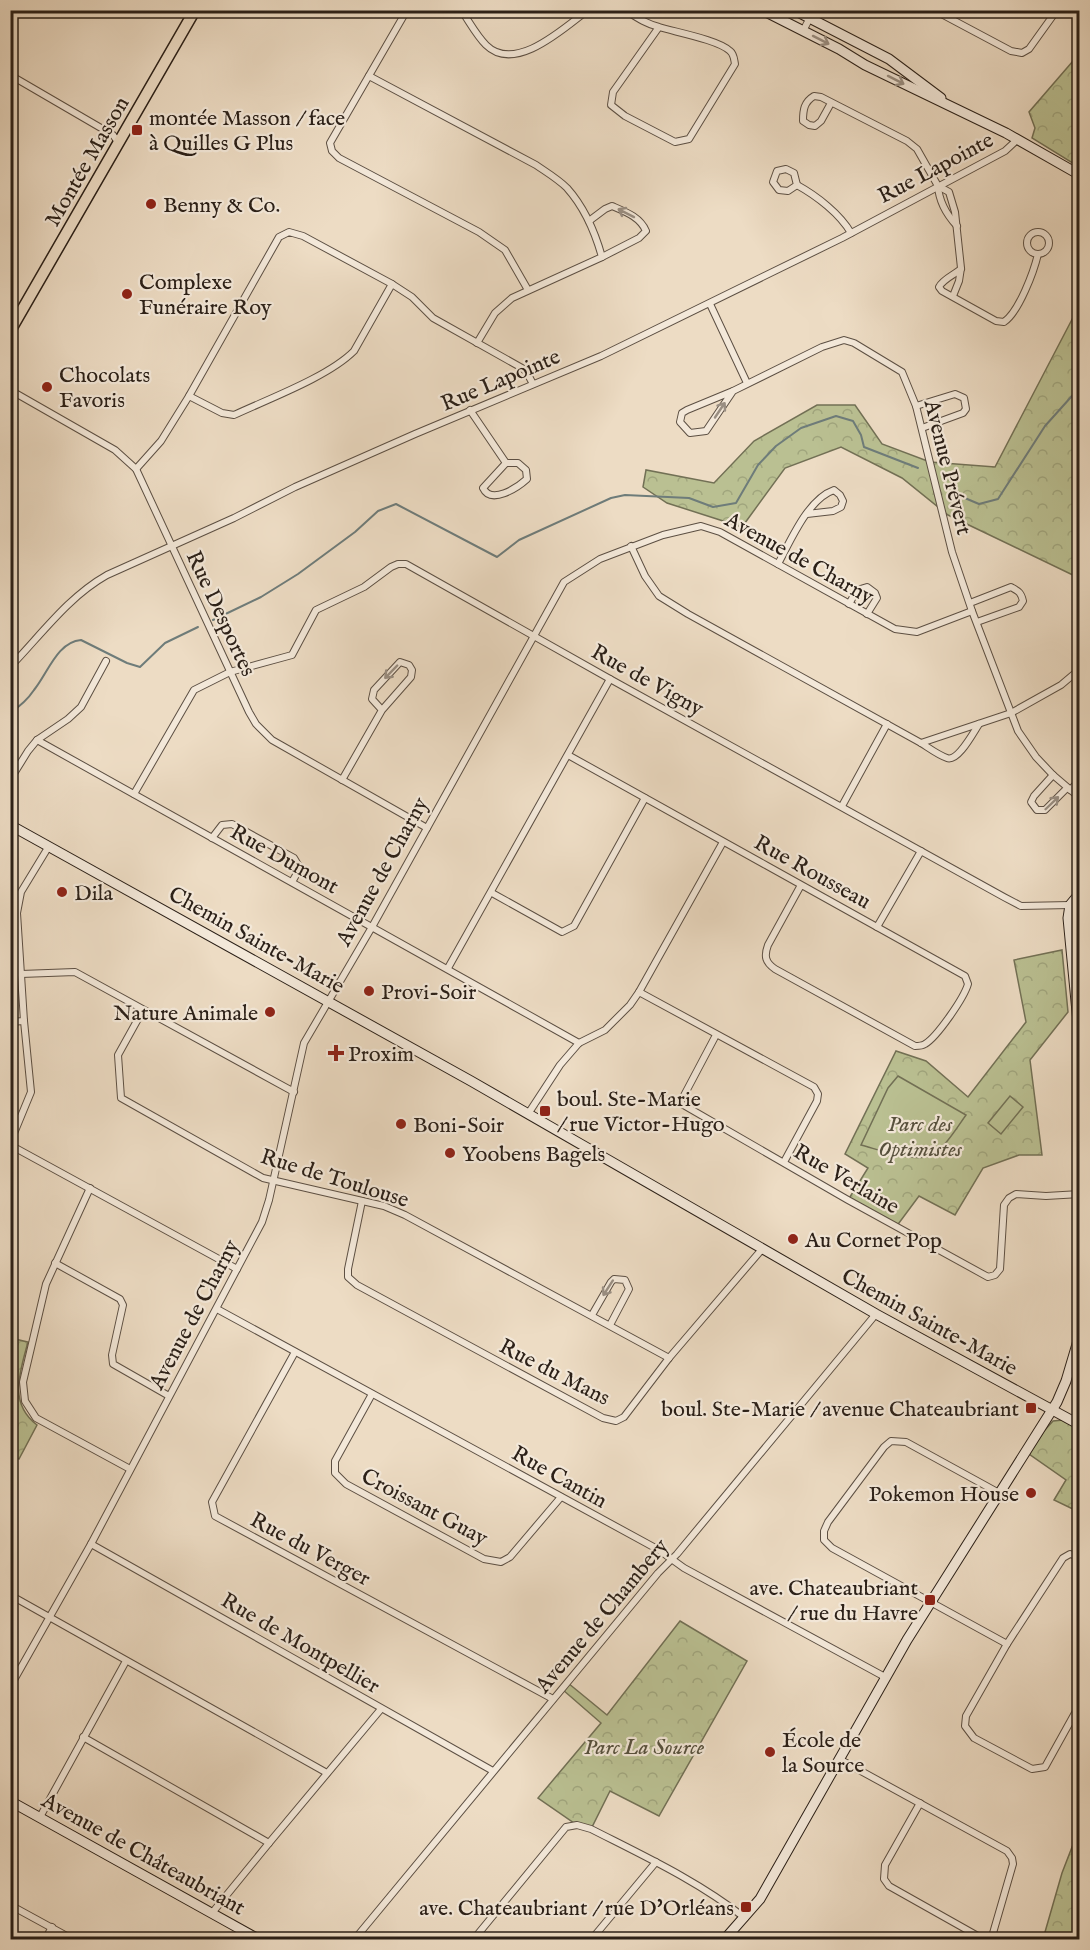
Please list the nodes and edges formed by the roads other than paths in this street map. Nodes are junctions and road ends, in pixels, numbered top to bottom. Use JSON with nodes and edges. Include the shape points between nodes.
{"nodes":[{"id":1,"x":19,"y":10,"type":"edge"},
{"id":2,"x":195,"y":10,"type":"edge"},
{"id":3,"x":407,"y":10,"type":"edge"},
{"id":4,"x":461,"y":10,"type":"edge"},
{"id":5,"x":588,"y":10,"type":"edge"},
{"id":6,"x":625,"y":10,"type":"edge"},
{"id":7,"x":762,"y":10,"type":"edge"},
{"id":8,"x":934,"y":10,"type":"edge"},
{"id":9,"x":1057,"y":10,"type":"edge"},
{"id":10,"x":805,"y":13,"type":"edge"},
{"id":11,"x":10,"y":24,"type":"edge"},
{"id":12,"x":659,"y":27,"type":"junction"},
{"id":13,"x":799,"y":29,"type":"junction"},
{"id":14,"x":10,"y":75,"type":"edge"},
{"id":15,"x":369,"y":76,"type":"junction"},
{"id":16,"x":831,"y":103,"type":"junction"},
{"id":17,"x":947,"y":103,"type":"junction"},
{"id":18,"x":1018,"y":140,"type":"junction"},
{"id":19,"x":118,"y":142,"type":"junction"},
{"id":20,"x":1080,"y":174,"type":"edge"},
{"id":21,"x":797,"y":185,"type":"dead end"},
{"id":22,"x":938,"y":186,"type":"junction"},
{"id":23,"x":589,"y":221,"type":"junction"},
{"id":24,"x":957,"y":226,"type":"junction"},
{"id":25,"x":851,"y":233,"type":"junction"},
{"id":26,"x":1038,"y":254,"type":"dead end"},
{"id":27,"x":602,"y":257,"type":"junction"},
{"id":28,"x":961,"y":268,"type":"junction"},
{"id":29,"x":392,"y":284,"type":"junction"},
{"id":30,"x":528,"y":290,"type":"junction"},
{"id":31,"x":952,"y":296,"type":"junction"},
{"id":32,"x":710,"y":304,"type":"junction"},
{"id":33,"x":10,"y":331,"type":"edge"},
{"id":34,"x":477,"y":343,"type":"junction"},
{"id":35,"x":747,"y":383,"type":"junction"},
{"id":36,"x":533,"y":384,"type":"junction"},
{"id":37,"x":10,"y":390,"type":"edge"},
{"id":38,"x":733,"y":391,"type":"junction"},
{"id":39,"x":189,"y":396,"type":"junction"},
{"id":40,"x":916,"y":406,"type":"junction"},
{"id":41,"x":470,"y":411,"type":"junction"},
{"id":42,"x":922,"y":428,"type":"junction"},
{"id":43,"x":506,"y":463,"type":"junction"},
{"id":44,"x":136,"y":469,"type":"junction"},
{"id":45,"x":807,"y":514,"type":"junction"},
{"id":46,"x":171,"y":546,"type":"junction"},
{"id":47,"x":630,"y":546,"type":"junction"},
{"id":48,"x":778,"y":564,"type":"junction"},
{"id":49,"x":970,"y":603,"type":"junction"},
{"id":50,"x":849,"y":604,"type":"junction"},
{"id":51,"x":972,"y":611,"type":"junction"},
{"id":52,"x":867,"y":614,"type":"junction"},
{"id":53,"x":976,"y":622,"type":"junction"},
{"id":54,"x":534,"y":635,"type":"junction"},
{"id":55,"x":106,"y":661,"type":"dead end"},
{"id":56,"x":10,"y":667,"type":"edge"},
{"id":57,"x":1080,"y":669,"type":"edge"},
{"id":58,"x":230,"y":672,"type":"junction"},
{"id":59,"x":610,"y":680,"type":"junction"},
{"id":60,"x":382,"y":710,"type":"junction"},
{"id":61,"x":1011,"y":713,"type":"junction"},
{"id":62,"x":887,"y":724,"type":"junction"},
{"id":63,"x":979,"y":724,"type":"junction"},
{"id":64,"x":37,"y":740,"type":"junction"},
{"id":65,"x":921,"y":743,"type":"junction"},
{"id":66,"x":568,"y":755,"type":"junction"},
{"id":67,"x":1053,"y":775,"type":"junction"},
{"id":68,"x":10,"y":780,"type":"edge"},
{"id":69,"x":342,"y":780,"type":"junction"},
{"id":70,"x":1080,"y":780,"type":"edge"},
{"id":71,"x":1069,"y":789,"type":"junction"},
{"id":72,"x":134,"y":794,"type":"junction"},
{"id":73,"x":645,"y":798,"type":"junction"},
{"id":74,"x":1080,"y":798,"type":"edge"},
{"id":75,"x":842,"y":806,"type":"junction"},
{"id":76,"x":10,"y":825,"type":"edge"},
{"id":77,"x":427,"y":828,"type":"junction"},
{"id":78,"x":212,"y":838,"type":"junction"},
{"id":79,"x":723,"y":842,"type":"junction"},
{"id":80,"x":49,"y":846,"type":"junction"},
{"id":81,"x":921,"y":851,"type":"junction"},
{"id":82,"x":292,"y":882,"type":"junction"},
{"id":83,"x":801,"y":885,"type":"junction"},
{"id":84,"x":492,"y":893,"type":"junction"},
{"id":85,"x":1080,"y":893,"type":"edge"},
{"id":86,"x":1070,"y":905,"type":"junction"},
{"id":87,"x":372,"y":927,"type":"junction"},
{"id":88,"x":878,"y":927,"type":"junction"},
{"id":89,"x":448,"y":968,"type":"junction"},
{"id":90,"x":21,"y":974,"type":"junction"},
{"id":91,"x":639,"y":992,"type":"junction"},
{"id":92,"x":328,"y":1000,"type":"junction"},
{"id":93,"x":143,"y":1010,"type":"junction"},
{"id":94,"x":24,"y":1021,"type":"junction"},
{"id":95,"x":10,"y":1022,"type":"edge"},
{"id":96,"x":716,"y":1035,"type":"junction"},
{"id":97,"x":579,"y":1043,"type":"junction"},
{"id":98,"x":1080,"y":1043,"type":"edge"},
{"id":99,"x":294,"y":1092,"type":"junction"},
{"id":100,"x":528,"y":1114,"type":"junction"},
{"id":101,"x":10,"y":1144,"type":"edge"},
{"id":102,"x":783,"y":1162,"type":"junction"},
{"id":103,"x":273,"y":1181,"type":"junction"},
{"id":104,"x":90,"y":1188,"type":"junction"},
{"id":105,"x":1080,"y":1194,"type":"edge"},
{"id":106,"x":362,"y":1202,"type":"junction"},
{"id":107,"x":763,"y":1248,"type":"junction"},
{"id":108,"x":55,"y":1263,"type":"junction"},
{"id":109,"x":237,"y":1269,"type":"junction"},
{"id":110,"x":217,"y":1309,"type":"junction"},
{"id":111,"x":876,"y":1314,"type":"junction"},
{"id":112,"x":592,"y":1315,"type":"junction"},
{"id":113,"x":610,"y":1325,"type":"junction"},
{"id":114,"x":1080,"y":1334,"type":"edge"},
{"id":115,"x":295,"y":1352,"type":"junction"},
{"id":116,"x":669,"y":1358,"type":"junction"},
{"id":117,"x":372,"y":1394,"type":"junction"},
{"id":118,"x":170,"y":1396,"type":"junction"},
{"id":119,"x":1052,"y":1411,"type":"junction"},
{"id":120,"x":1080,"y":1425,"type":"edge"},
{"id":121,"x":130,"y":1469,"type":"junction"},
{"id":122,"x":999,"y":1493,"type":"junction"},
{"id":123,"x":561,"y":1497,"type":"junction"},
{"id":124,"x":91,"y":1544,"type":"junction"},
{"id":125,"x":1080,"y":1557,"type":"edge"},
{"id":126,"x":673,"y":1559,"type":"junction"},
{"id":127,"x":10,"y":1595,"type":"edge"},
{"id":128,"x":930,"y":1601,"type":"junction"},
{"id":129,"x":50,"y":1617,"type":"junction"},
{"id":130,"x":1007,"y":1644,"type":"junction"},
{"id":131,"x":126,"y":1661,"type":"junction"},
{"id":132,"x":885,"y":1677,"type":"junction"},
{"id":133,"x":10,"y":1687,"type":"edge"},
{"id":134,"x":553,"y":1699,"type":"junction"},
{"id":135,"x":1080,"y":1704,"type":"edge"},
{"id":136,"x":381,"y":1709,"type":"junction"},
{"id":137,"x":83,"y":1737,"type":"junction"},
{"id":138,"x":839,"y":1759,"type":"junction"},
{"id":139,"x":493,"y":1771,"type":"junction"},
{"id":140,"x":327,"y":1773,"type":"junction"},
{"id":141,"x":10,"y":1801,"type":"edge"},
{"id":142,"x":920,"y":1803,"type":"junction"},
{"id":143,"x":40,"y":1817,"type":"junction"},
{"id":144,"x":269,"y":1843,"type":"junction"},
{"id":145,"x":656,"y":1862,"type":"junction"},
{"id":146,"x":10,"y":1905,"type":"edge"},
{"id":147,"x":212,"y":1913,"type":"junction"},
{"id":148,"x":745,"y":1918,"type":"junction"},
{"id":149,"x":52,"y":1927,"type":"junction"},
{"id":150,"x":45,"y":1940,"type":"edge"},
{"id":151,"x":74,"y":1940,"type":"edge"},
{"id":152,"x":260,"y":1940,"type":"edge"},
{"id":153,"x":354,"y":1940,"type":"edge"},
{"id":154,"x":473,"y":1940,"type":"edge"},
{"id":155,"x":591,"y":1940,"type":"edge"},
{"id":156,"x":724,"y":1940,"type":"edge"},
{"id":157,"x":985,"y":1940,"type":"edge"},
{"id":158,"x":991,"y":1940,"type":"edge"}],
"edges":[{"from":1,"to":11,"type":"street"},
{"from":2,"to":19,"type":"main road","name":"Montée Masson"},
{"from":3,"to":15,"type":"street"},
{"from":4,"to":5,"type":"street","via":[[487,46],[517,55],[533,49]]},
{"from":6,"to":12,"type":"street"},
{"from":7,"to":13,"type":"street"},
{"from":8,"to":9,"type":"street","via":[[1011,51],[1022,53]]},
{"from":10,"to":13,"type":"street"},
{"from":10,"to":17,"type":"street","via":[[893,61]]},
{"from":12,"to":12,"type":"street","via":[[720,45],[731,51],[735,64],[689,139],[675,142],[611,105],[613,92]]},
{"from":13,"to":17,"type":"street","one_way":true},
{"from":14,"to":19,"type":"street","via":[[114,135]]},
{"from":15,"to":23,"type":"street","via":[[536,165],[567,189]]},
{"from":15,"to":30,"type":"street","via":[[330,143],[332,151],[505,250]]},
{"from":16,"to":16,"type":"street","via":[[814,96],[803,110],[802,121],[815,126]]},
{"from":16,"to":22,"type":"street","via":[[907,141],[917,149]]},
{"from":17,"to":18,"type":"street"},
{"from":18,"to":20,"type":"street"},
{"from":18,"to":22,"type":"street","name":"Rue Lapointe","via":[[1005,151]]},
{"from":19,"to":33,"type":"main road","name":"Montée Masson"},
{"from":21,"to":25,"type":"street","via":[[811,193]]},
{"from":22,"to":24,"type":"street","via":[[939,198]]},
{"from":22,"to":24,"type":"street","via":[[950,195]]},
{"from":22,"to":25,"type":"street","name":"Rue Lapointe"},
{"from":23,"to":27,"type":"street"},
{"from":27,"to":23,"type":"street","one_way":true,"via":[[646,231],[643,223],[612,206]]},
{"from":24,"to":28,"type":"street"},
{"from":25,"to":32,"type":"street","name":"Rue Lapointe"},
{"from":26,"to":31,"type":"street","via":[[1013,314],[1004,322]]},
{"from":27,"to":30,"type":"street"},
{"from":28,"to":31,"type":"street"},
{"from":28,"to":31,"type":"street","via":[[939,287]]},
{"from":29,"to":34,"type":"street","via":[[433,318]]},
{"from":29,"to":39,"type":"street","via":[[354,351],[327,371],[234,415]]},
{"from":29,"to":39,"type":"street","via":[[303,236],[283,234]]},
{"from":30,"to":34,"type":"street","via":[[495,313]]},
{"from":32,"to":35,"type":"street"},
{"from":32,"to":36,"type":"street","name":"Rue Lapointe"},
{"from":34,"to":36,"type":"street","via":[[522,368]]},
{"from":35,"to":38,"type":"street"},
{"from":35,"to":40,"type":"street","name":"Avenue Prévert","via":[[843,340],[902,372]]},
{"from":36,"to":41,"type":"street","name":"Rue Lapointe"},
{"from":37,"to":44,"type":"street","name":"Rue Desportes","via":[[115,450]]},
{"from":38,"to":38,"type":"street","one_way":true,"via":[[687,410],[680,422],[690,432],[706,431]]},
{"from":39,"to":44,"type":"street","via":[[161,441]]},
{"from":40,"to":42,"type":"street","name":"Avenue Prévert"},
{"from":40,"to":42,"type":"street","via":[[955,394],[964,398],[963,413]]},
{"from":41,"to":43,"type":"street"},
{"from":41,"to":46,"type":"street","name":"Rue Lapointe"},
{"from":42,"to":49,"type":"street","name":"Avenue Prévert","via":[[952,552]]},
{"from":43,"to":43,"type":"street","via":[[483,488],[490,496],[527,479],[526,470],[518,463]]},
{"from":44,"to":46,"type":"street","name":"Rue Desportes"},
{"from":45,"to":45,"type":"street","via":[[833,511],[843,501],[834,490],[823,494]]},
{"from":45,"to":48,"type":"street"},
{"from":46,"to":56,"type":"street","name":"Rue Lapointe","via":[[89,585]]},
{"from":46,"to":58,"type":"street","name":"Rue Desportes"},
{"from":47,"to":48,"type":"street","name":"Avenue de Charny","via":[[701,526],[720,532]]},
{"from":47,"to":54,"type":"street","name":"Avenue de Charny","via":[[564,582]]},
{"from":47,"to":62,"type":"street","via":[[659,596]]},
{"from":48,"to":50,"type":"street","name":"Avenue de Charny"},
{"from":49,"to":51,"type":"street","name":"Avenue Prévert"},
{"from":49,"to":53,"type":"street","via":[[1011,587],[1022,596],[1019,607]]},
{"from":50,"to":52,"type":"street","name":"Avenue de Charny"},
{"from":50,"to":52,"type":"street","via":[[857,590],[867,587],[877,598]]},
{"from":51,"to":52,"type":"street","name":"Avenue de Charny","via":[[917,632],[895,629]]},
{"from":51,"to":53,"type":"street","name":"Avenue Prévert"},
{"from":53,"to":61,"type":"street","name":"Avenue Prévert"},
{"from":54,"to":58,"type":"street","name":"Rue de Vigny","via":[[406,564],[398,564],[364,587],[316,610],[292,655]]},
{"from":54,"to":59,"type":"street","name":"Rue de Vigny"},
{"from":54,"to":77,"type":"street","name":"Avenue de Charny"},
{"from":55,"to":64,"type":"street","via":[[81,707]]},
{"from":57,"to":61,"type":"street","via":[[1061,685]]},
{"from":58,"to":69,"type":"street","name":"Rue Desportes","via":[[264,733]]},
{"from":58,"to":72,"type":"street","via":[[194,690]]},
{"from":59,"to":66,"type":"street"},
{"from":59,"to":75,"type":"street","name":"Rue de Vigny"},
{"from":60,"to":60,"type":"street","one_way":true,"via":[[411,677],[409,665],[400,662],[374,690],[372,699]]},
{"from":60,"to":69,"type":"street"},
{"from":61,"to":63,"type":"street"},
{"from":61,"to":67,"type":"street","name":"Avenue Prévert","via":[[1036,758]]},
{"from":62,"to":65,"type":"street"},
{"from":62,"to":75,"type":"street"},
{"from":63,"to":65,"type":"street"},
{"from":63,"to":65,"type":"street","via":[[955,759]]},
{"from":64,"to":68,"type":"street"},
{"from":64,"to":72,"type":"street","name":"Rue Dumont"},
{"from":66,"to":73,"type":"street","name":"Rue Rousseau"},
{"from":66,"to":84,"type":"street"},
{"from":67,"to":71,"type":"street","name":"Avenue Prévert"},
{"from":67,"to":71,"type":"street","one_way":true,"via":[[1031,802],[1037,810],[1045,810]]},
{"from":69,"to":77,"type":"street","name":"Rue Desportes"},
{"from":70,"to":71,"type":"street"},
{"from":71,"to":74,"type":"street","name":"Avenue Prévert"},
{"from":72,"to":78,"type":"street","name":"Rue Dumont"},
{"from":73,"to":79,"type":"street","name":"Rue Rousseau"},
{"from":73,"to":84,"type":"street","via":[[570,929],[562,932]]},
{"from":75,"to":81,"type":"street","name":"Rue de Vigny"},
{"from":76,"to":80,"type":"street","name":"Chemin Sainte-Marie"},
{"from":77,"to":87,"type":"street","name":"Avenue de Charny"},
{"from":78,"to":82,"type":"street","name":"Rue Dumont"},
{"from":78,"to":82,"type":"street","via":[[222,825],[232,824],[294,858],[300,867]]},
{"from":79,"to":83,"type":"street","name":"Rue Rousseau"},
{"from":79,"to":91,"type":"street"},
{"from":80,"to":90,"type":"street","via":[[21,892],[17,913]]},
{"from":80,"to":92,"type":"street","name":"Chemin Sainte-Marie"},
{"from":81,"to":86,"type":"street","name":"Rue de Vigny","via":[[1021,906]]},
{"from":81,"to":88,"type":"street"},
{"from":82,"to":87,"type":"street","name":"Rue Dumont"},
{"from":83,"to":88,"type":"street","name":"Rue Rousseau"},
{"from":83,"to":88,"type":"street","name":"Rue Rousseau","via":[[768,945],[767,963],[915,1047],[924,1045],[965,995],[965,976]]},
{"from":84,"to":89,"type":"street"},
{"from":85,"to":86,"type":"street"},
{"from":86,"to":98,"type":"street"},
{"from":87,"to":89,"type":"street","name":"Rue Dumont"},
{"from":87,"to":92,"type":"street","name":"Avenue de Charny"},
{"from":89,"to":97,"type":"street","name":"Rue Dumont"},
{"from":90,"to":93,"type":"street","via":[[75,972]]},
{"from":90,"to":94,"type":"street"},
{"from":91,"to":96,"type":"street"},
{"from":91,"to":97,"type":"street","via":[[605,1030]]},
{"from":92,"to":99,"type":"street","name":"Avenue de Charny","via":[[304,1043]]},
{"from":92,"to":100,"type":"street","name":"Chemin Sainte-Marie"},
{"from":93,"to":99,"type":"street"},
{"from":93,"to":103,"type":"street","name":"Rue de Toulouse","via":[[118,1055],[121,1098]]},
{"from":94,"to":95,"type":"street"},
{"from":94,"to":101,"type":"street","via":[[31,1092]]},
{"from":96,"to":102,"type":"street","via":[[814,1087],[818,1094]]},
{"from":96,"to":102,"type":"street","name":"Rue Verlaine","via":[[680,1103]]},
{"from":97,"to":100,"type":"street"},
{"from":99,"to":103,"type":"street","name":"Avenue de Charny"},
{"from":100,"to":107,"type":"street","name":"Chemin Sainte-Marie"},
{"from":101,"to":104,"type":"street"},
{"from":102,"to":105,"type":"street","name":"Rue Verlaine","via":[[988,1277],[1000,1269],[1004,1204],[1009,1198],[1016,1194]]},
{"from":103,"to":106,"type":"street","name":"Rue de Toulouse"},
{"from":103,"to":109,"type":"street","name":"Avenue de Charny","via":[[262,1222]]},
{"from":104,"to":108,"type":"street"},
{"from":104,"to":109,"type":"street"},
{"from":106,"to":112,"type":"street","name":"Rue de Toulouse","via":[[405,1215]]},
{"from":106,"to":116,"type":"street","name":"Rue du Mans","via":[[348,1269],[348,1277],[357,1286],[603,1418],[616,1421],[624,1417]]},
{"from":107,"to":111,"type":"street","name":"Chemin Sainte-Marie"},
{"from":107,"to":116,"type":"street","name":"Rue du Mans"},
{"from":108,"to":118,"type":"street","via":[[120,1299],[123,1305],[113,1364]]},
{"from":108,"to":121,"type":"street","via":[[46,1284],[24,1382],[25,1401],[36,1418]]},
{"from":109,"to":110,"type":"street","name":"Avenue de Charny"},
{"from":110,"to":115,"type":"street","name":"Rue Cantin"},
{"from":110,"to":118,"type":"street","name":"Avenue de Charny"},
{"from":111,"to":119,"type":"street","name":"Chemin Sainte-Marie"},
{"from":111,"to":126,"type":"street","name":"Avenue de Chambery"},
{"from":112,"to":113,"type":"street","name":"Rue de Toulouse"},
{"from":113,"to":112,"type":"street","one_way":true,"via":[[629,1289],[625,1280],[610,1282]]},
{"from":113,"to":116,"type":"street","name":"Rue de Toulouse"},
{"from":114,"to":119,"type":"street"},
{"from":115,"to":117,"type":"street","name":"Rue Cantin"},
{"from":115,"to":134,"type":"street","name":"Rue du Verger","via":[[212,1502],[215,1516]]},
{"from":117,"to":123,"type":"street","name":"Rue Cantin"},
{"from":117,"to":123,"type":"street","name":"Croissant Guay","via":[[335,1461],[335,1473],[346,1484],[484,1559],[501,1562],[510,1557]]},
{"from":118,"to":121,"type":"street","name":"Avenue de Charny"},
{"from":119,"to":120,"type":"street","name":"Chemin Sainte-Marie"},
{"from":119,"to":122,"type":"street"},
{"from":121,"to":124,"type":"street","name":"Avenue de Charny"},
{"from":122,"to":128,"type":"street"},
{"from":122,"to":128,"type":"street","via":[[906,1442],[891,1441],[828,1522],[824,1540],[832,1548]]},
{"from":123,"to":126,"type":"street","name":"Rue Cantin"},
{"from":124,"to":129,"type":"street","name":"Avenue de Charny"},
{"from":124,"to":136,"type":"street","name":"Rue de Montpellier"},
{"from":125,"to":130,"type":"street","via":[[1070,1554],[1063,1558]]},
{"from":126,"to":132,"type":"street","name":"Rue Cantin"},
{"from":126,"to":134,"type":"street","name":"Avenue de Chambery"},
{"from":127,"to":129,"type":"street"},
{"from":128,"to":130,"type":"street"},
{"from":128,"to":132,"type":"street"},
{"from":129,"to":131,"type":"street"},
{"from":129,"to":133,"type":"street","name":"Avenue de Charny"},
{"from":130,"to":135,"type":"street","via":[[966,1716],[965,1726],[974,1738],[1032,1769],[1045,1767]]},
{"from":131,"to":137,"type":"street"},
{"from":131,"to":140,"type":"street"},
{"from":132,"to":138,"type":"street"},
{"from":134,"to":139,"type":"street","name":"Avenue de Chambery"},
{"from":136,"to":139,"type":"street","name":"Rue de Montpellier"},
{"from":136,"to":140,"type":"street"},
{"from":137,"to":143,"type":"street"},
{"from":137,"to":144,"type":"street"},
{"from":138,"to":142,"type":"street"},
{"from":138,"to":148,"type":"street","via":[[771,1882]]},
{"from":139,"to":153,"type":"street","name":"Avenue de Chambery"},
{"from":140,"to":144,"type":"street"},
{"from":141,"to":143,"type":"street","name":"Avenue de Châteaubriant"},
{"from":142,"to":157,"type":"street","via":[[885,1865],[884,1879],[889,1886]]},
{"from":142,"to":158,"type":"street","via":[[1007,1851],[1012,1858]]},
{"from":143,"to":147,"type":"street","name":"Avenue de Châteaubriant"},
{"from":144,"to":147,"type":"street"},
{"from":145,"to":148,"type":"street"},
{"from":145,"to":154,"type":"street","via":[[591,1829],[567,1827]]},
{"from":145,"to":155,"type":"street"},
{"from":146,"to":149,"type":"street"},
{"from":147,"to":152,"type":"street","name":"Avenue de Châteaubriant"},
{"from":148,"to":156,"type":"street"},
{"from":149,"to":150,"type":"street"},
{"from":149,"to":151,"type":"street"}]}
